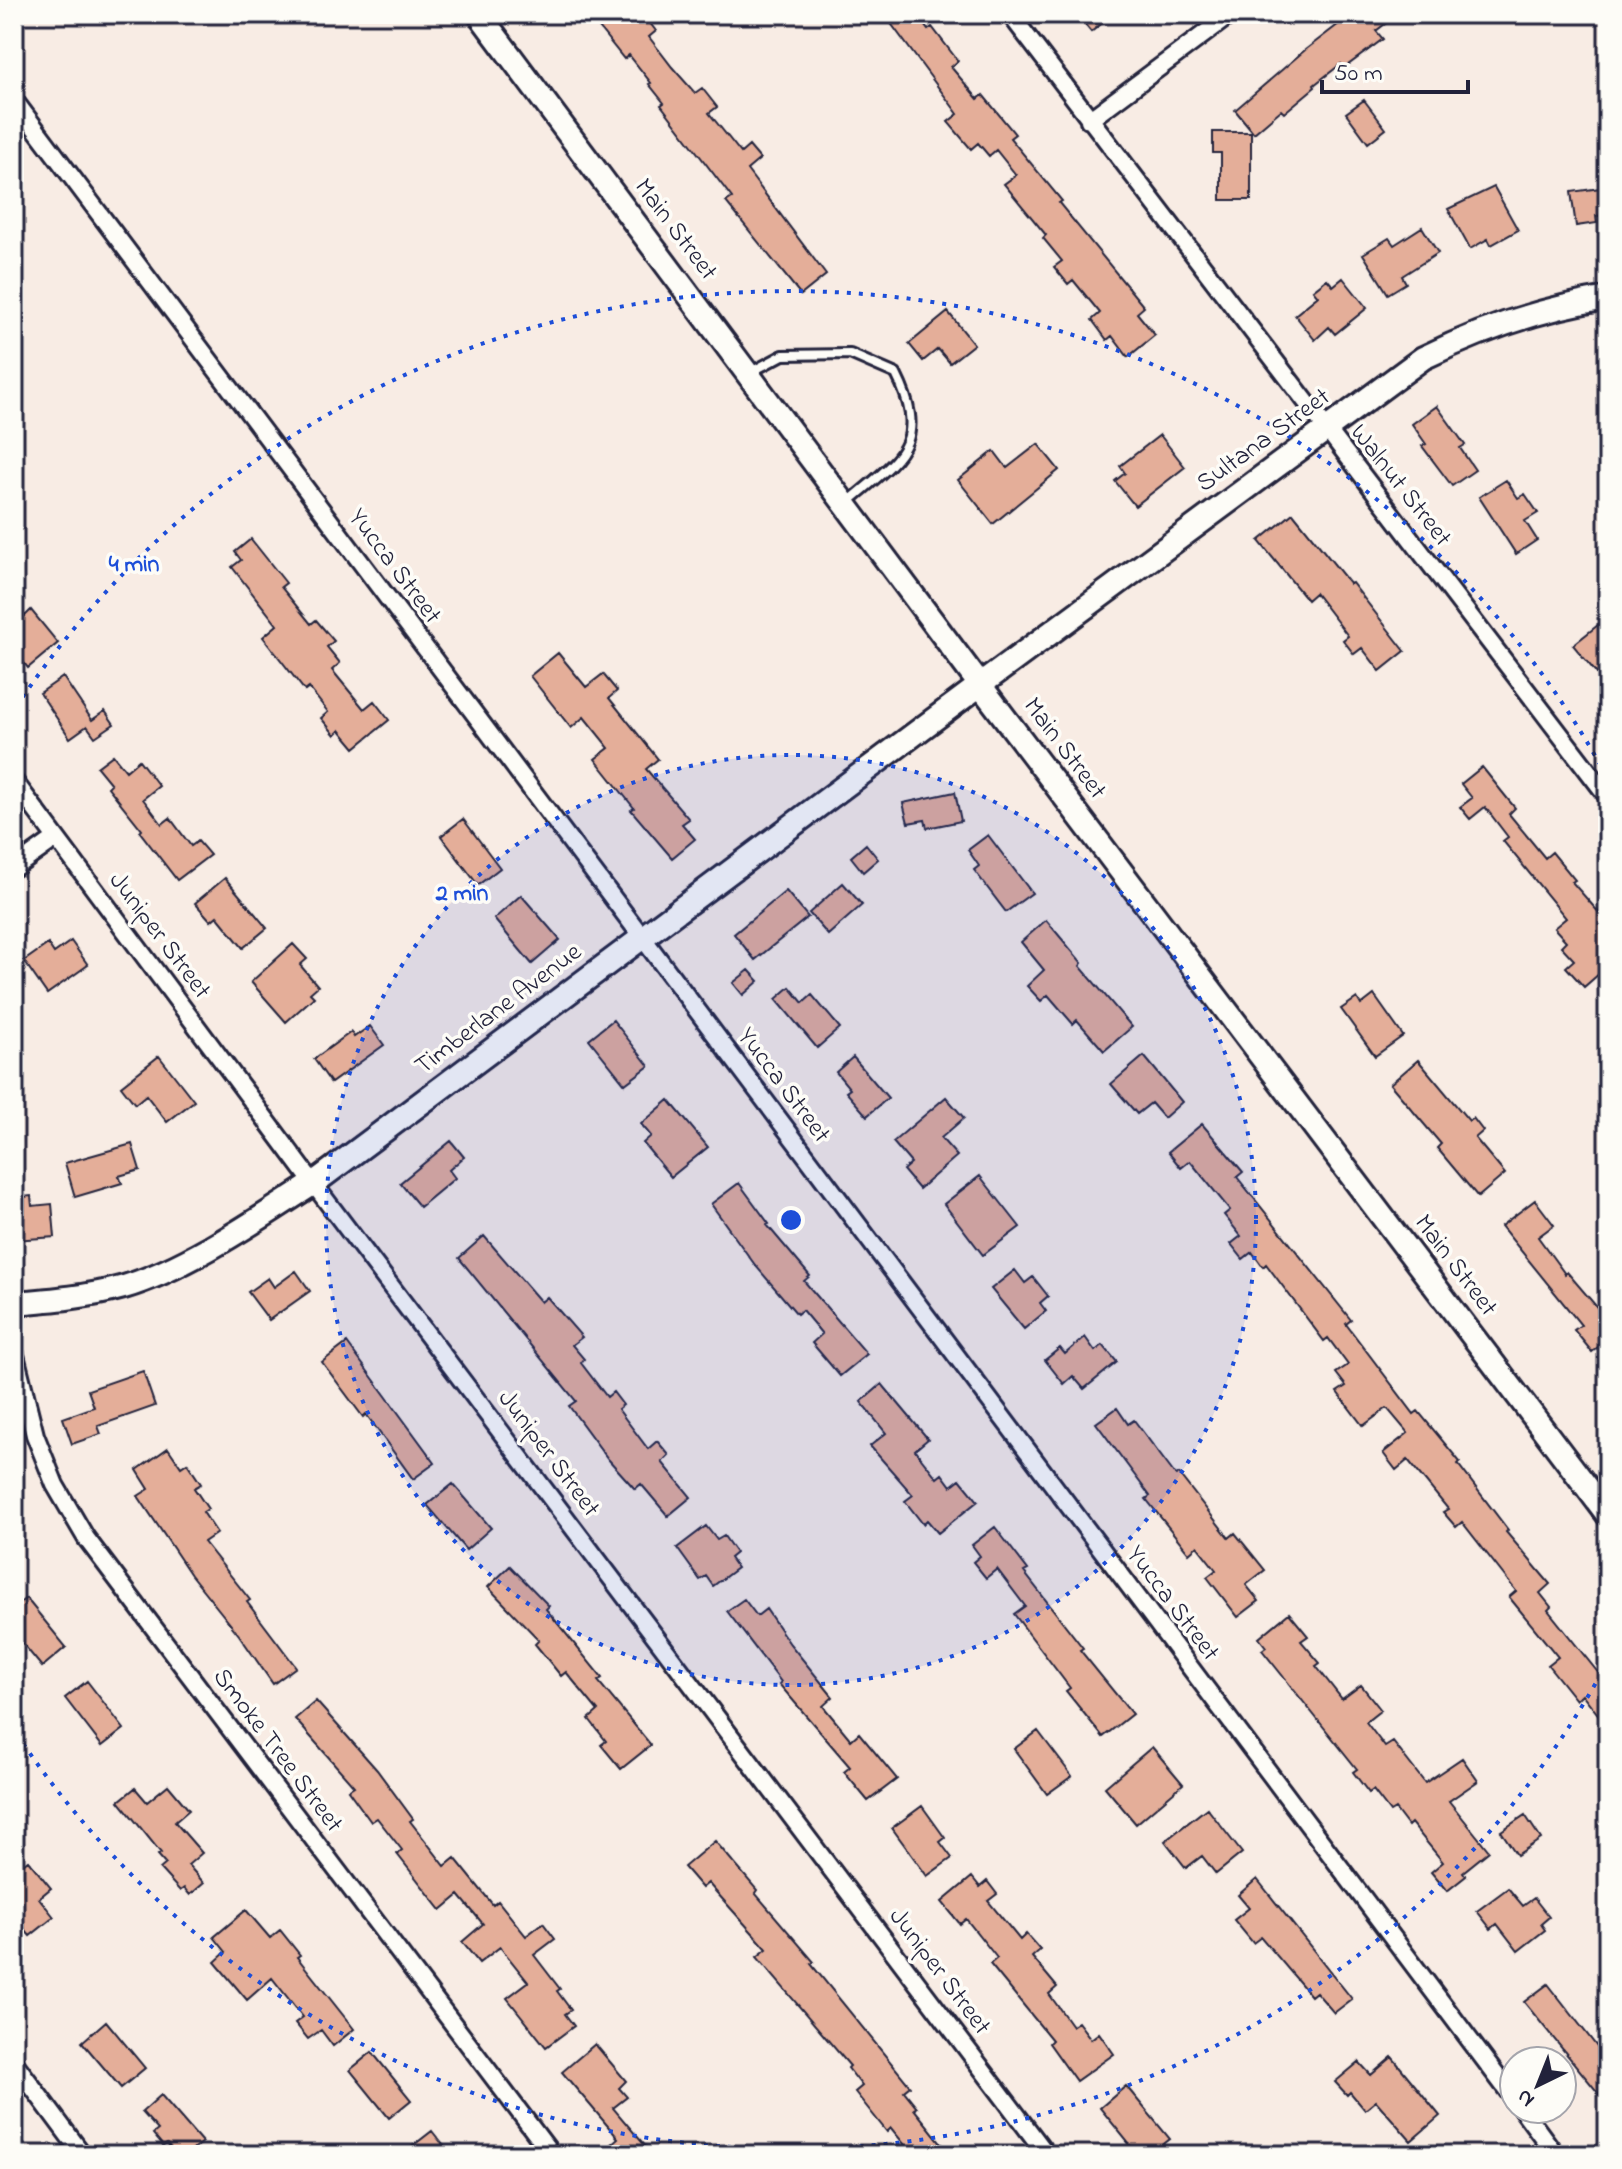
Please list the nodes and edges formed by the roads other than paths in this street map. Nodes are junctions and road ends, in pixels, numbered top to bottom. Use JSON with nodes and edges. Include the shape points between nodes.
{"nodes":[{"id":1,"x":479,"y":14,"type":"edge"},
{"id":2,"x":1010,"y":14,"type":"edge"},
{"id":3,"x":1231,"y":14,"type":"edge"},
{"id":4,"x":14,"y":100,"type":"edge"},
{"id":5,"x":1089,"y":120,"type":"junction"},
{"id":6,"x":1608,"y":298,"type":"edge"},
{"id":7,"x":747,"y":374,"type":"junction"},
{"id":8,"x":1326,"y":430,"type":"junction"},
{"id":9,"x":845,"y":505,"type":"junction"},
{"id":10,"x":980,"y":685,"type":"junction"},
{"id":11,"x":14,"y":781,"type":"edge"},
{"id":12,"x":1608,"y":797,"type":"edge"},
{"id":13,"x":56,"y":838,"type":"junction"},
{"id":14,"x":14,"y":868,"type":"edge"},
{"id":15,"x":642,"y":938,"type":"junction"},
{"id":16,"x":314,"y":1183,"type":"junction"},
{"id":17,"x":14,"y":1303,"type":"edge"},
{"id":18,"x":14,"y":1351,"type":"edge"},
{"id":19,"x":1608,"y":1515,"type":"edge"},
{"id":20,"x":14,"y":2062,"type":"edge"},
{"id":21,"x":1498,"y":2078,"type":"edge"},
{"id":22,"x":1534,"y":2125,"type":"edge"},
{"id":23,"x":83,"y":2155,"type":"edge"},
{"id":24,"x":552,"y":2155,"type":"edge"},
{"id":25,"x":1047,"y":2155,"type":"edge"},
{"id":26,"x":1556,"y":2155,"type":"edge"}],
"edges":[{"from":1,"to":7,"type":"street","name":"Main Street"},
{"from":2,"to":5,"type":"street","name":"Walnut Street"},
{"from":3,"to":5,"type":"street"},
{"from":4,"to":15,"type":"street","name":"Yucca Street"},
{"from":5,"to":8,"type":"street","name":"Walnut Street"},
{"from":6,"to":8,"type":"street","name":"Sultana Street","via":[[1569,304],[1467,336],[1423,358]]},
{"from":7,"to":9,"type":"street","name":"Main Street"},
{"from":7,"to":9,"type":"lane","via":[[783,355],[850,354],[896,374],[908,397],[912,433],[898,459]]},
{"from":8,"to":10,"type":"street","name":"Sultana Street"},
{"from":8,"to":12,"type":"street","name":"Walnut Street"},
{"from":9,"to":10,"type":"street","name":"Main Street"},
{"from":10,"to":15,"type":"street","name":"Timberlane Avenue"},
{"from":10,"to":19,"type":"street","name":"Main Street"},
{"from":11,"to":13,"type":"street","name":"Juniper Street"},
{"from":13,"to":14,"type":"street"},
{"from":13,"to":16,"type":"street","name":"Juniper Street"},
{"from":15,"to":16,"type":"street","name":"Timberlane Avenue"},
{"from":15,"to":21,"type":"street","name":"Yucca Street"},
{"from":16,"to":17,"type":"street","name":"Timberlane Avenue","via":[[236,1234],[127,1286],[71,1299]]},
{"from":16,"to":25,"type":"street","name":"Juniper Street"},
{"from":18,"to":24,"type":"street","name":"Smoke Tree Street","via":[[35,1435],[55,1485],[86,1538]]},
{"from":20,"to":23,"type":"street"},
{"from":22,"to":26,"type":"street"}]}
